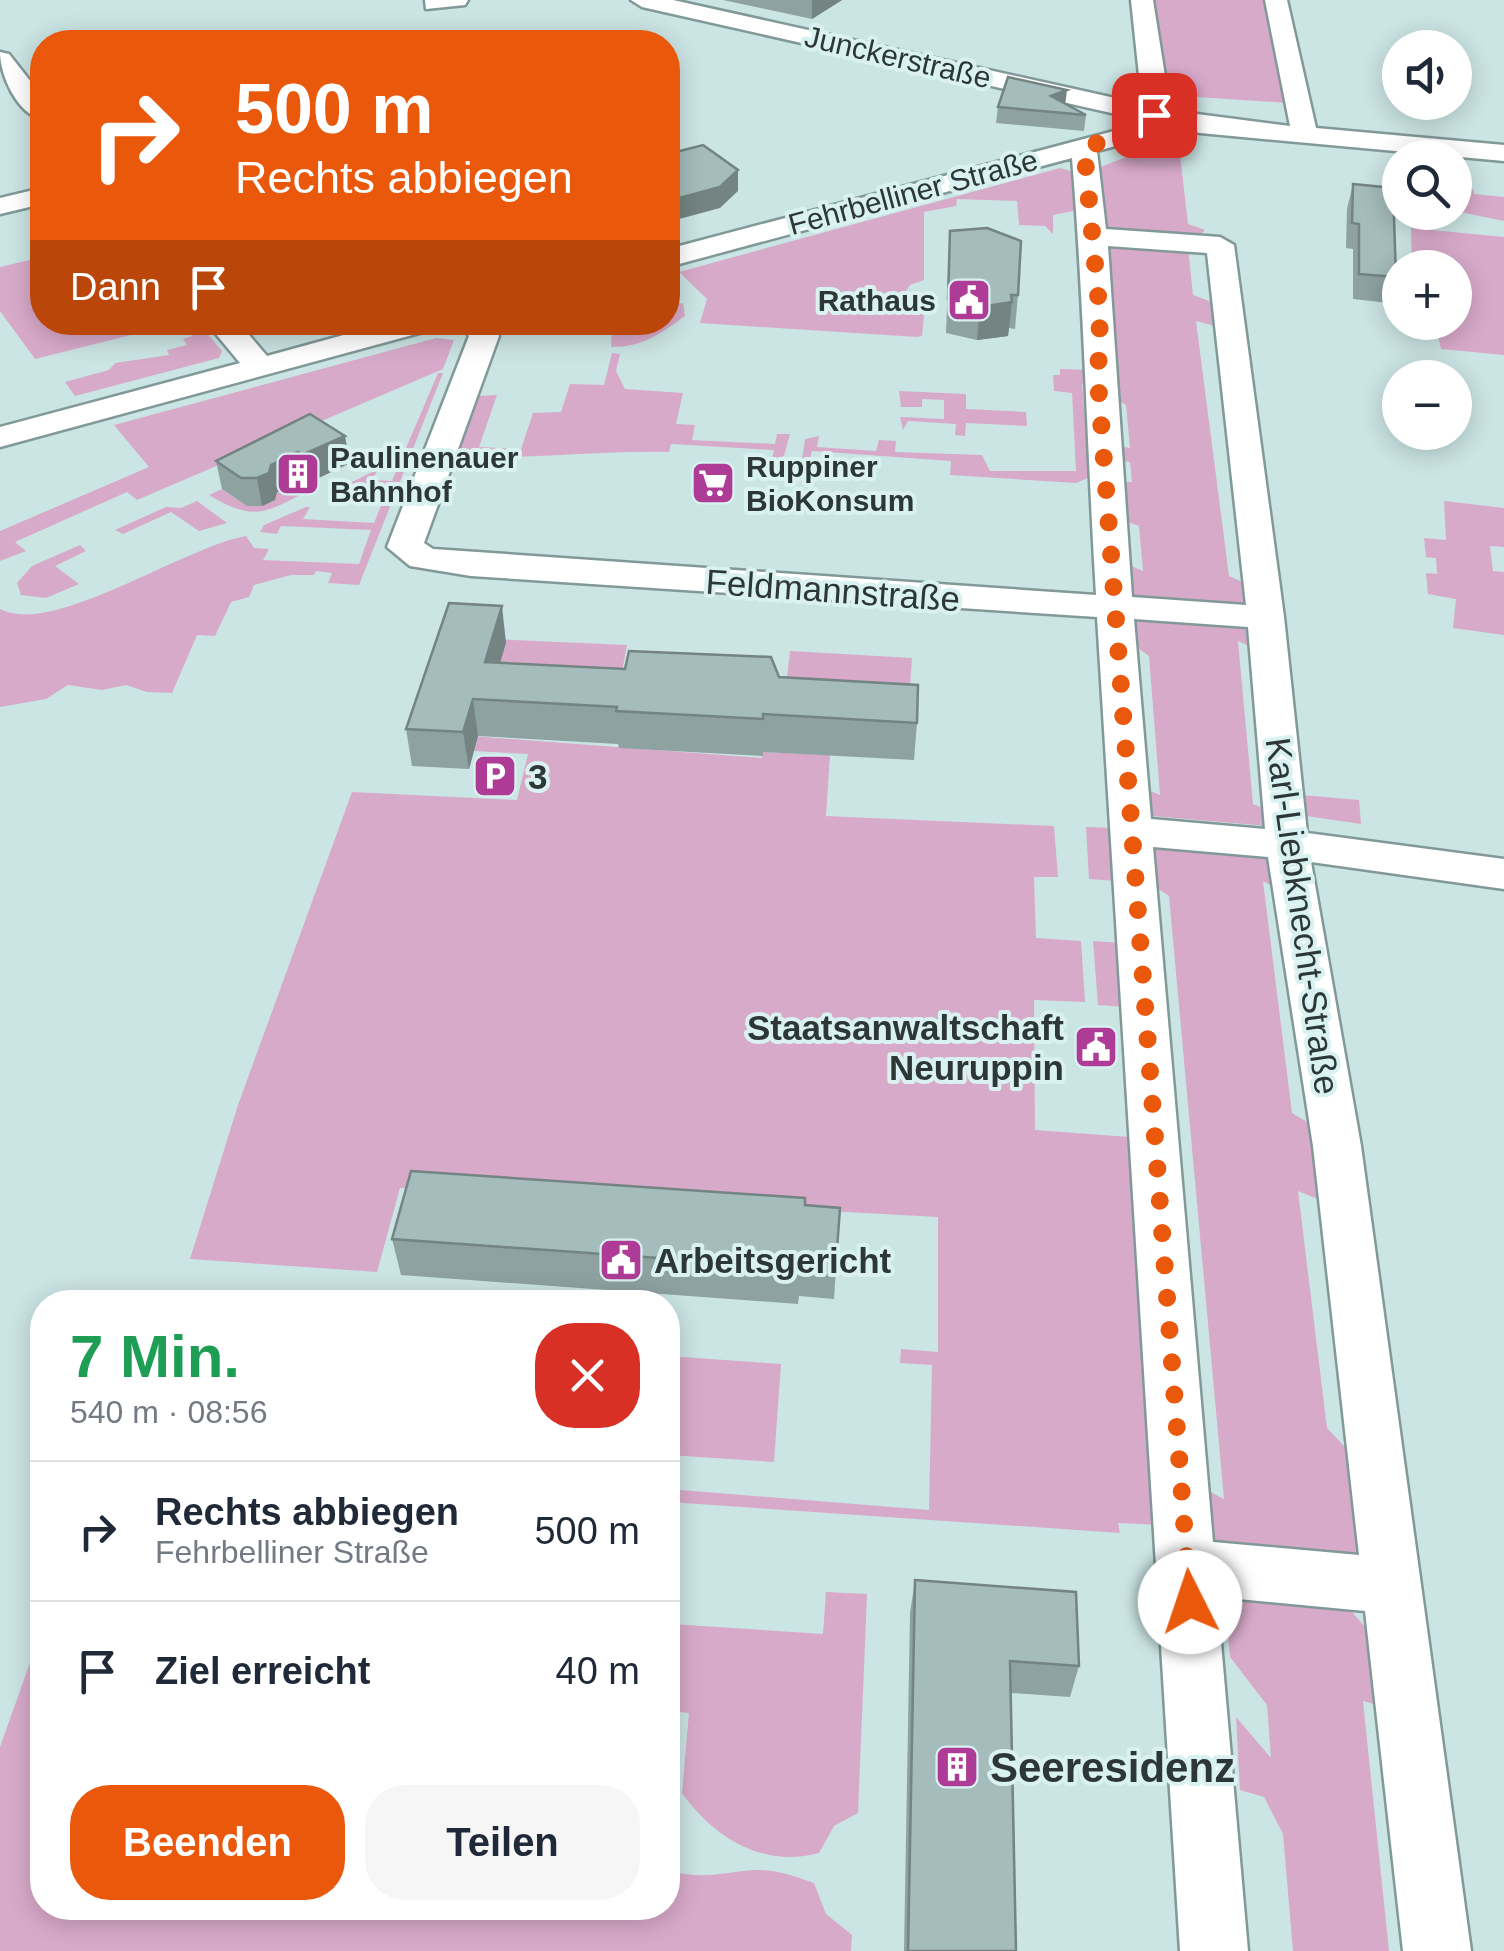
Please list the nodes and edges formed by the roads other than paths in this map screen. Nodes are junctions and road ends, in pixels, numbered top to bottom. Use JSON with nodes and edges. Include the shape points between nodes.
{"nodes":[{"id":1,"x":642,"y":0,"type":"edge"},
{"id":2,"x":1142,"y":0,"type":"edge"},
{"id":3,"x":1276,"y":0,"type":"edge"},
{"id":4,"x":0,"y":60,"type":"edge"},
{"id":5,"x":30,"y":90,"type":"edge"},
{"id":6,"x":1154,"y":115,"type":"junction"},
{"id":7,"x":1305,"y":135,"type":"junction"},
{"id":8,"x":1084,"y":148,"type":"junction"},
{"id":9,"x":1504,"y":153,"type":"edge"},
{"id":10,"x":30,"y":199,"type":"edge"},
{"id":11,"x":0,"y":206,"type":"edge"},
{"id":12,"x":1091,"y":238,"type":"junction"},
{"id":13,"x":680,"y":255,"type":"edge"},
{"id":14,"x":232,"y":335,"type":"edge"},
{"id":15,"x":378,"y":335,"type":"edge"},
{"id":16,"x":483,"y":335,"type":"edge"},
{"id":17,"x":260,"y":367,"type":"junction"},
{"id":18,"x":0,"y":437,"type":"edge"},
{"id":19,"x":1117,"y":610,"type":"junction"},
{"id":20,"x":1266,"y":617,"type":"junction"},
{"id":21,"x":1130,"y":831,"type":"junction"},
{"id":22,"x":1287,"y":844,"type":"junction"},
{"id":23,"x":1504,"y":874,"type":"edge"},
{"id":24,"x":1188,"y":1567,"type":"junction"},
{"id":25,"x":1390,"y":1586,"type":"junction"},
{"id":26,"x":1214,"y":1951,"type":"edge"},
{"id":27,"x":1436,"y":1951,"type":"edge"}],
"edges":[{"from":1,"to":6,"type":"street","name":"Junckerstraße"},
{"from":2,"to":6,"type":"street"},
{"from":3,"to":7,"type":"street"},
{"from":4,"to":5,"type":"street"},
{"from":6,"to":7,"type":"street","name":"Junckerstraße"},
{"from":6,"to":8,"type":"street","name":"Fehrbelliner Straße","via":[[1134,130]]},
{"from":7,"to":9,"type":"street","name":"Junckerstraße"},
{"from":8,"to":12,"type":"street"},
{"from":8,"to":13,"type":"street","name":"Fehrbelliner Straße"},
{"from":10,"to":11,"type":"street"},
{"from":12,"to":19,"type":"street"},
{"from":12,"to":20,"type":"street","name":"Karl-Liebknecht-Straße","via":[[1220,245]]},
{"from":14,"to":17,"type":"street"},
{"from":15,"to":17,"type":"street"},
{"from":16,"to":19,"type":"street","name":"Feldmannstraße","via":[[405,546],[423,558]]},
{"from":17,"to":18,"type":"street"},
{"from":19,"to":20,"type":"street","name":"Feldmannstraße"},
{"from":19,"to":21,"type":"street"},
{"from":20,"to":22,"type":"street","name":"Karl-Liebknecht-Straße"},
{"from":21,"to":22,"type":"street"},
{"from":21,"to":24,"type":"street"},
{"from":22,"to":23,"type":"street"},
{"from":22,"to":25,"type":"street","name":"Karl-Liebknecht-Straße","via":[[1337,1146]]},
{"from":24,"to":25,"type":"street"},
{"from":24,"to":26,"type":"street"},
{"from":25,"to":27,"type":"street","name":"Karl-Liebknecht-Straße"}]}
